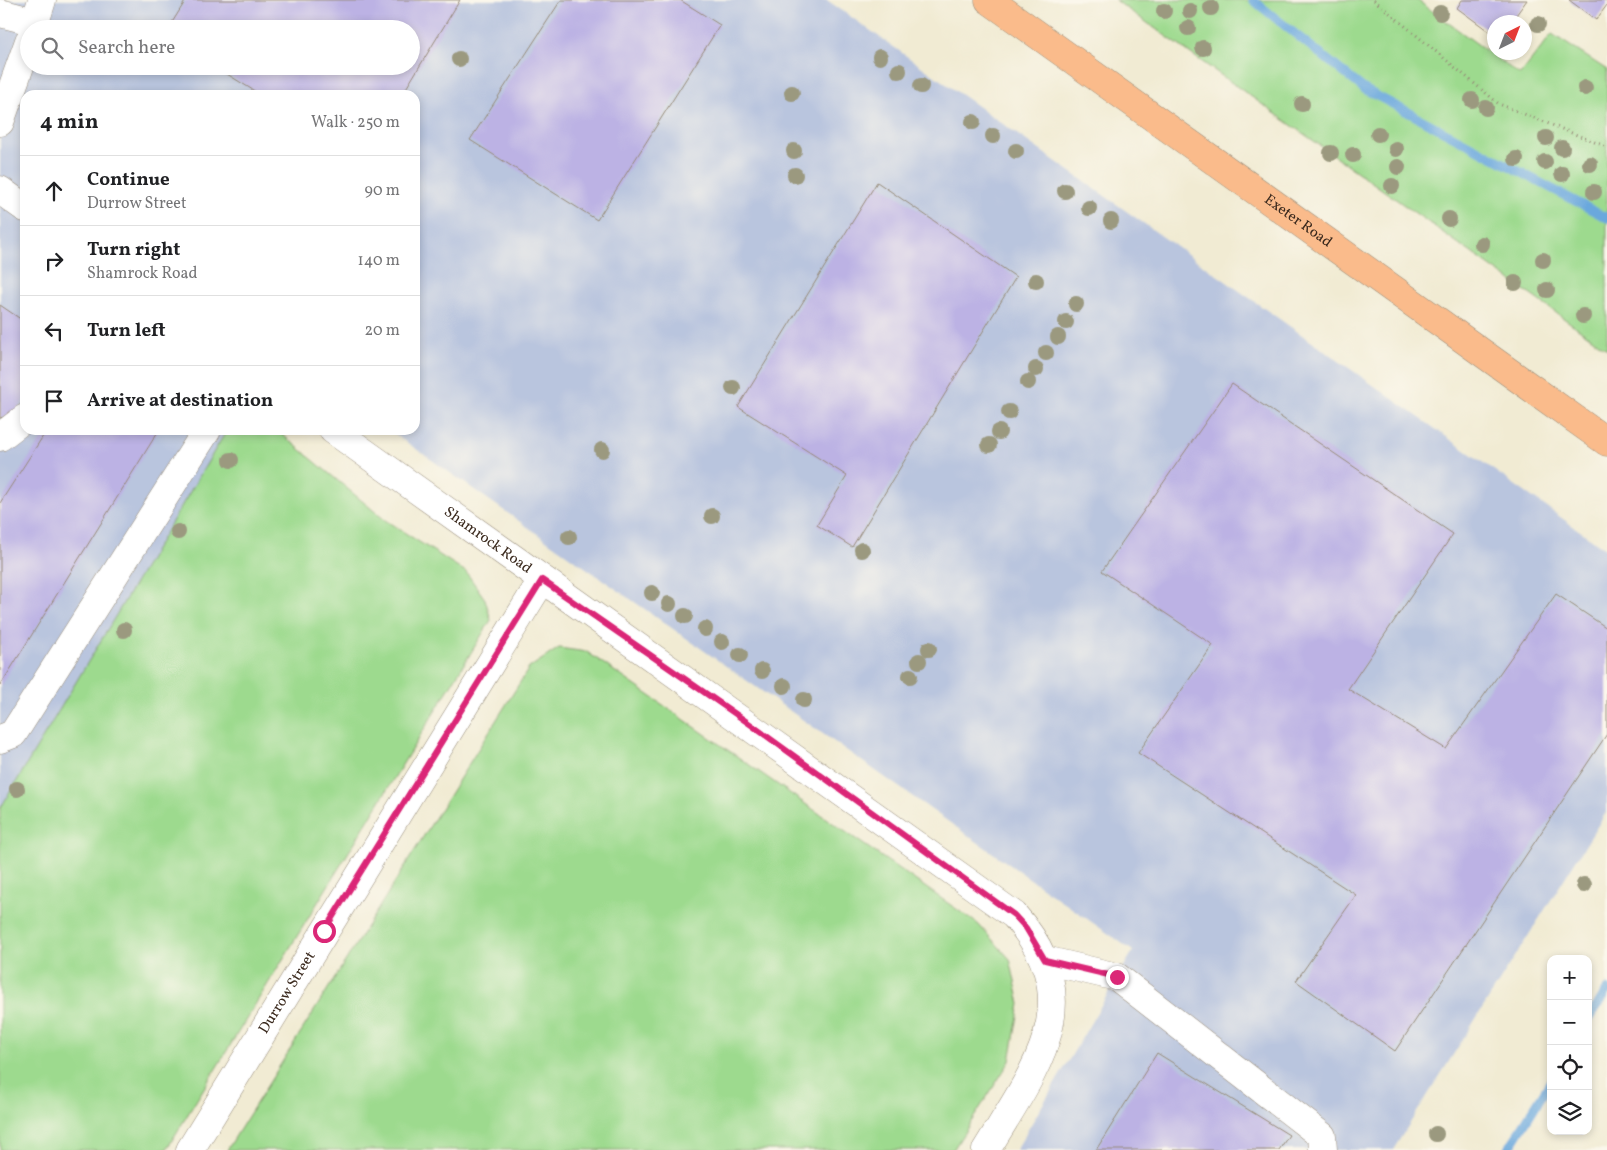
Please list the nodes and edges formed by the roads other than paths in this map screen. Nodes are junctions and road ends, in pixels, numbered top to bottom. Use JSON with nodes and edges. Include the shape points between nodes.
{"nodes":[{"id":1,"x":988,"y":0,"type":"edge"},
{"id":2,"x":0,"y":13,"type":"edge"},
{"id":3,"x":24,"y":20,"type":"edge"},
{"id":4,"x":20,"y":64,"type":"edge"},
{"id":5,"x":0,"y":122,"type":"edge"},
{"id":6,"x":0,"y":190,"type":"edge"},
{"id":7,"x":20,"y":204,"type":"edge"},
{"id":8,"x":20,"y":422,"type":"edge"},
{"id":9,"x":204,"y":435,"type":"edge"},
{"id":10,"x":340,"y":435,"type":"edge"},
{"id":11,"x":0,"y":437,"type":"edge"},
{"id":12,"x":1607,"y":442,"type":"edge"},
{"id":13,"x":542,"y":580,"type":"junction"},
{"id":14,"x":0,"y":739,"type":"edge"},
{"id":15,"x":1045,"y":960,"type":"junction"},
{"id":16,"x":190,"y":1150,"type":"edge"},
{"id":17,"x":986,"y":1150,"type":"edge"},
{"id":18,"x":1323,"y":1150,"type":"edge"}],
"edges":[{"from":1,"to":12,"type":"main road","name":"Exeter Road"},
{"from":2,"to":3,"type":"street"},
{"from":4,"to":5,"type":"street"},
{"from":6,"to":7,"type":"street"},
{"from":8,"to":11,"type":"street"},
{"from":9,"to":14,"type":"street","via":[[13,734]]},
{"from":10,"to":13,"type":"street","name":"Shamrock Road"},
{"from":13,"to":15,"type":"street","name":"Shamrock Road","via":[[750,724],[1014,915],[1026,928]]},
{"from":13,"to":16,"type":"street","name":"Durrow Street"},
{"from":15,"to":17,"type":"street","name":"Shamrock Road","via":[[1053,995],[1050,1030],[1038,1064]]},
{"from":15,"to":18,"type":"street","via":[[1117,977],[1322,1136]]}]}
